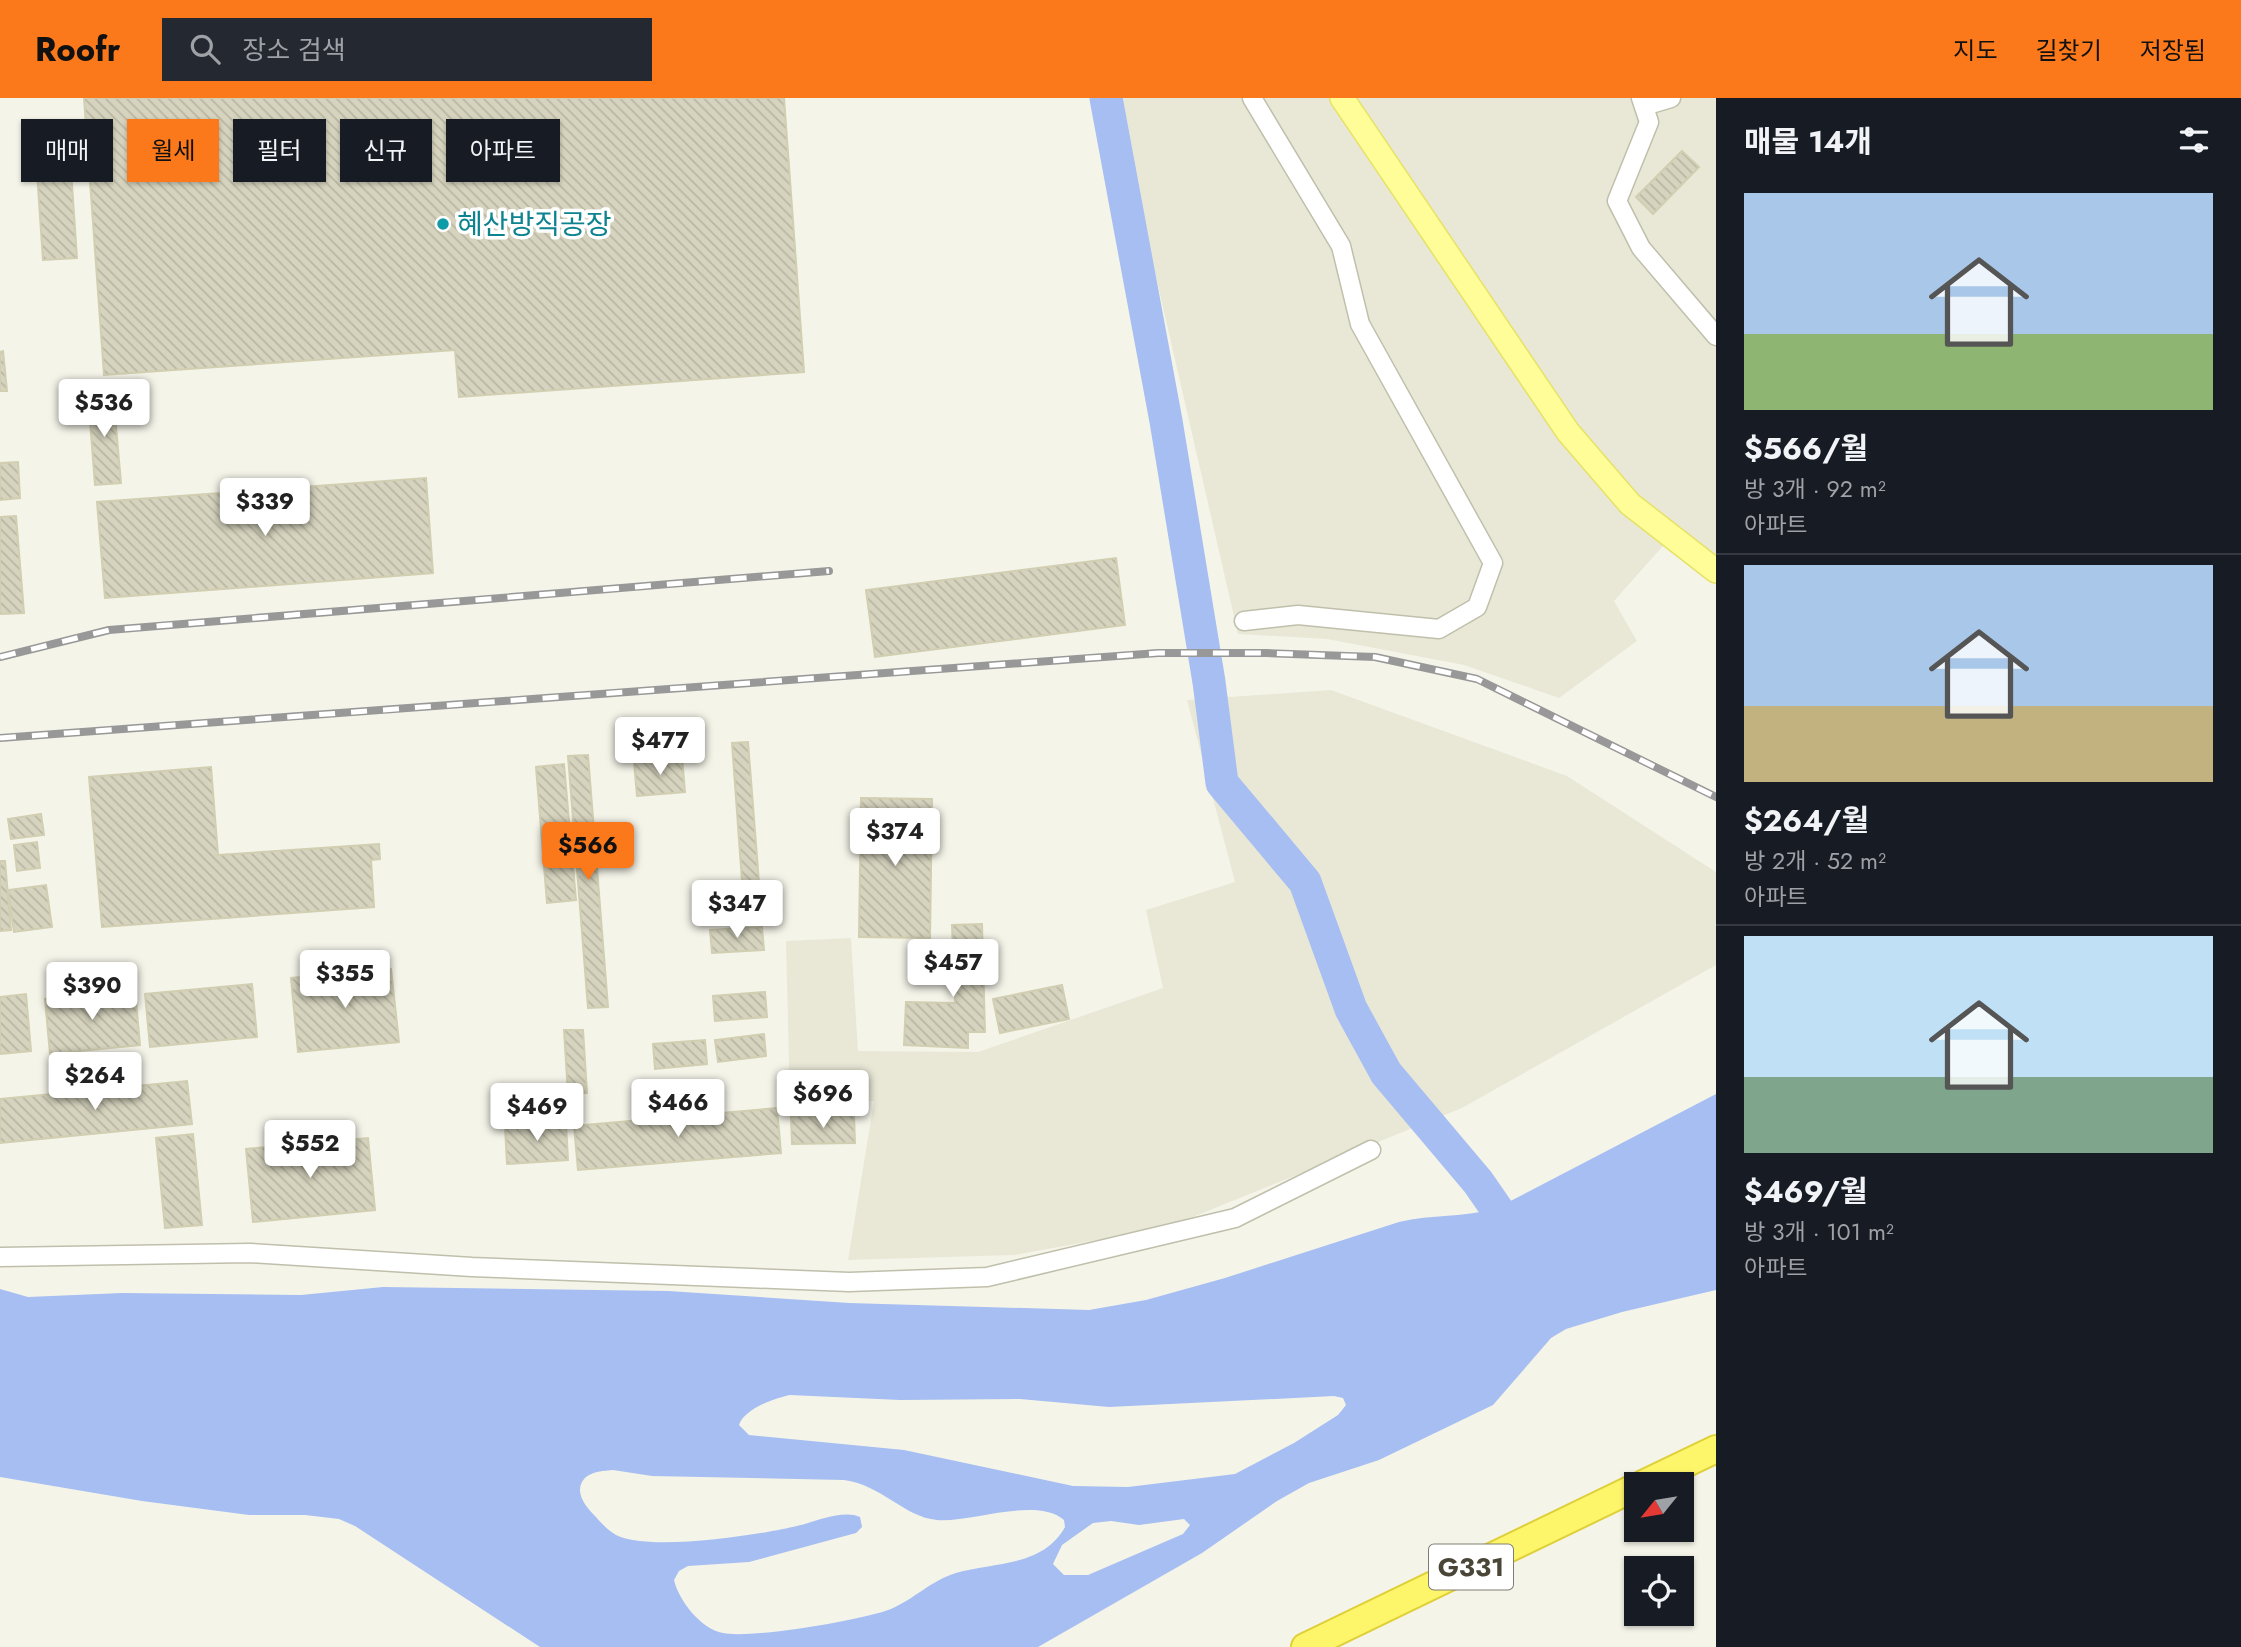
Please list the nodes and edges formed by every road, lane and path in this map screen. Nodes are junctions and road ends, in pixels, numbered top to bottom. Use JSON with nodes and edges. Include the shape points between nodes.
{"nodes":[{"id":1,"x":1252,"y":98,"type":"edge"},
{"id":2,"x":1342,"y":98,"type":"edge"},
{"id":3,"x":1671,"y":98,"type":"edge"},
{"id":4,"x":1643,"y":102,"type":"edge"},
{"id":5,"x":1716,"y":336,"type":"edge"},
{"id":6,"x":1716,"y":571,"type":"edge"},
{"id":7,"x":1244,"y":621,"type":"dead end"},
{"id":8,"x":1371,"y":1150,"type":"dead end"},
{"id":9,"x":0,"y":1257,"type":"edge"},
{"id":10,"x":1716,"y":1449,"type":"edge"},
{"id":11,"x":1668,"y":1472,"type":"edge"},
{"id":12,"x":1624,"y":1494,"type":"edge"},
{"id":13,"x":1305,"y":1647,"type":"edge"}],
"edges":[{"from":1,"to":7,"type":"street","via":[[1341,246],[1360,324],[1493,563],[1477,607],[1439,629],[1298,615]]},
{"from":2,"to":6,"type":"main road","via":[[1568,432],[1630,504]]},
{"from":3,"to":4,"type":"street"},
{"from":4,"to":5,"type":"street","via":[[1649,121],[1617,201],[1641,248]]},
{"from":8,"to":9,"type":"street","via":[[1235,1218],[987,1277],[849,1282],[250,1253]]},
{"from":10,"to":11,"type":"highway"},
{"from":12,"to":13,"type":"highway","number":"G331"}]}
